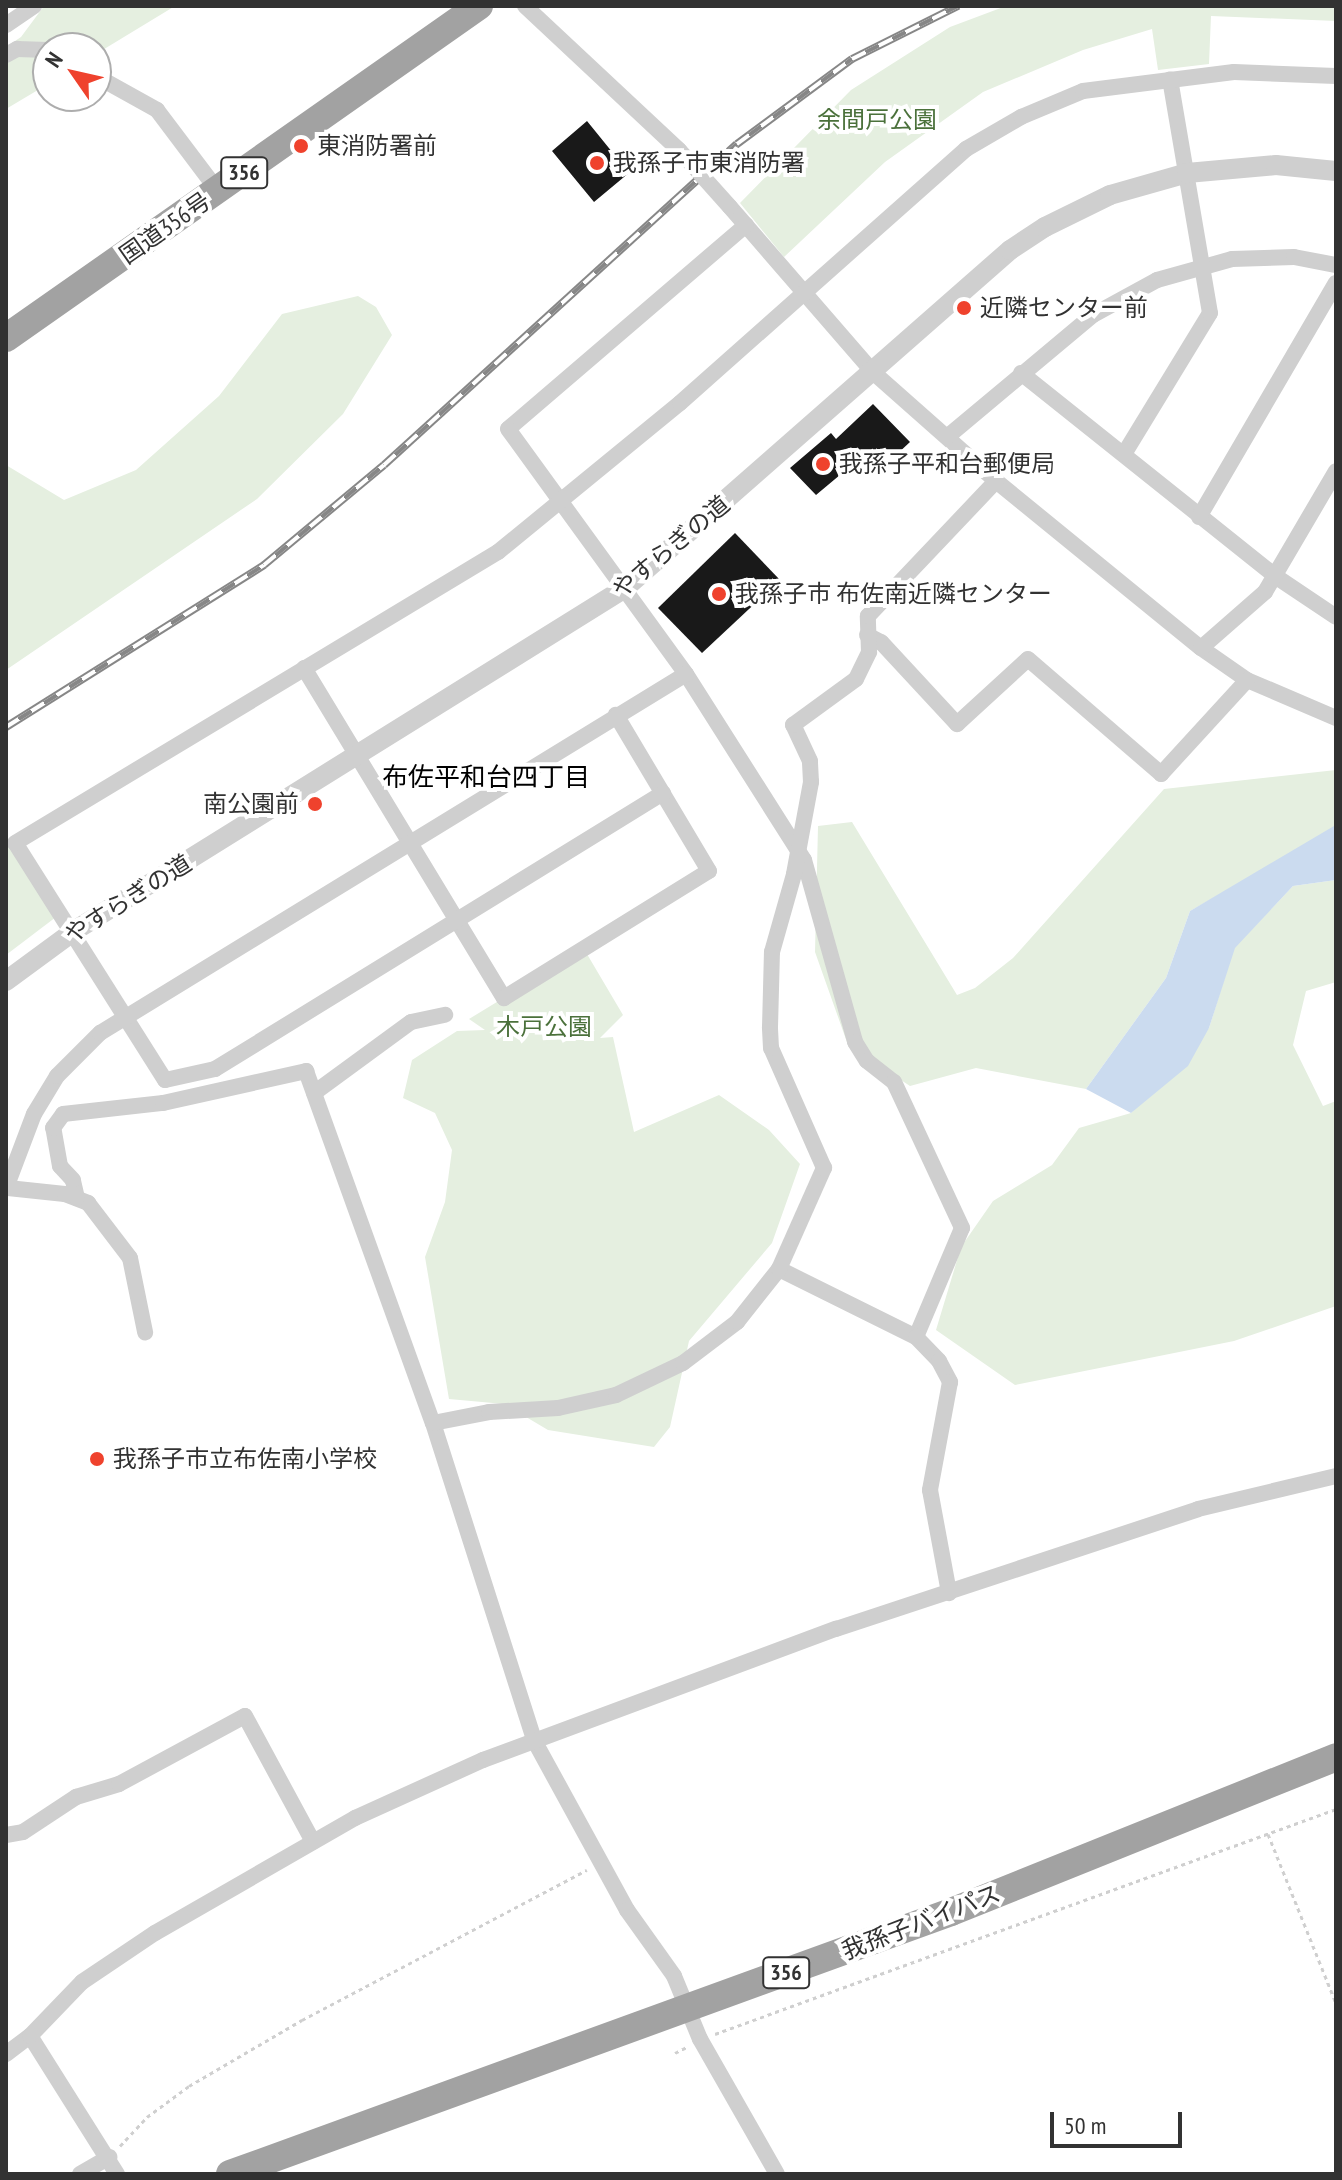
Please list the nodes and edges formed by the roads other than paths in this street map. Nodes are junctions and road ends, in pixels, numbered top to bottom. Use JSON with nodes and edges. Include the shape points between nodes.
{"nodes":[{"id":1,"x":34,"y":6,"type":"edge"},
{"id":2,"x":479,"y":6,"type":"edge"},
{"id":3,"x":525,"y":6,"type":"edge"},
{"id":4,"x":6,"y":25,"type":"edge"},
{"id":5,"x":32,"y":49,"type":"edge"},
{"id":6,"x":6,"y":55,"type":"edge"},
{"id":7,"x":1336,"y":76,"type":"edge"},
{"id":8,"x":1170,"y":79,"type":"junction"},
{"id":9,"x":112,"y":85,"type":"edge"},
{"id":10,"x":1336,"y":171,"type":"edge"},
{"id":11,"x":1187,"y":173,"type":"junction"},
{"id":12,"x":218,"y":191,"type":"junction"},
{"id":13,"x":746,"y":225,"type":"junction"},
{"id":14,"x":1203,"y":265,"type":"junction"},
{"id":15,"x":1336,"y":265,"type":"edge"},
{"id":16,"x":1336,"y":283,"type":"edge"},
{"id":17,"x":805,"y":292,"type":"junction"},
{"id":18,"x":6,"y":338,"type":"edge"},
{"id":19,"x":874,"y":373,"type":"junction"},
{"id":20,"x":1021,"y":373,"type":"junction"},
{"id":21,"x":947,"y":437,"type":"junction"},
{"id":22,"x":1124,"y":454,"type":"junction"},
{"id":23,"x":1336,"y":471,"type":"edge"},
{"id":24,"x":996,"y":481,"type":"junction"},
{"id":25,"x":561,"y":505,"type":"junction"},
{"id":26,"x":1199,"y":517,"type":"junction"},
{"id":27,"x":1275,"y":576,"type":"junction"},
{"id":28,"x":625,"y":588,"type":"junction"},
{"id":29,"x":1336,"y":617,"type":"edge"},
{"id":30,"x":867,"y":635,"type":"junction"},
{"id":31,"x":1201,"y":648,"type":"junction"},
{"id":32,"x":304,"y":668,"type":"junction"},
{"id":33,"x":686,"y":674,"type":"junction"},
{"id":34,"x":1247,"y":680,"type":"junction"},
{"id":35,"x":616,"y":715,"type":"junction"},
{"id":36,"x":1336,"y":718,"type":"edge"},
{"id":37,"x":358,"y":758,"type":"junction"},
{"id":38,"x":663,"y":793,"type":"junction"},
{"id":39,"x":409,"y":841,"type":"junction"},
{"id":40,"x":797,"y":849,"type":"junction"},
{"id":41,"x":456,"y":919,"type":"junction"},
{"id":42,"x":74,"y":931,"type":"junction"},
{"id":43,"x":6,"y":981,"type":"edge"},
{"id":44,"x":445,"y":1015,"type":"dead end"},
{"id":45,"x":126,"y":1016,"type":"junction"},
{"id":46,"x":314,"y":1093,"type":"junction"},
{"id":47,"x":7,"y":1188,"type":"edge"},
{"id":48,"x":77,"y":1198,"type":"junction"},
{"id":49,"x":779,"y":1269,"type":"junction"},
{"id":50,"x":145,"y":1332,"type":"dead end"},
{"id":51,"x":916,"y":1337,"type":"junction"},
{"id":52,"x":433,"y":1423,"type":"junction"},
{"id":53,"x":1336,"y":1476,"type":"edge"},
{"id":54,"x":949,"y":1593,"type":"junction"},
{"id":55,"x":535,"y":1742,"type":"junction"},
{"id":56,"x":1336,"y":1757,"type":"edge"},
{"id":57,"x":6,"y":1835,"type":"edge"},
{"id":58,"x":313,"y":1842,"type":"junction"},
{"id":59,"x":687,"y":2009,"type":"junction"},
{"id":60,"x":30,"y":2036,"type":"junction"},
{"id":61,"x":6,"y":2054,"type":"edge"},
{"id":62,"x":109,"y":2157,"type":"junction"},
{"id":63,"x":80,"y":2174,"type":"edge"},
{"id":64,"x":117,"y":2174,"type":"edge"},
{"id":65,"x":230,"y":2174,"type":"edge"},
{"id":66,"x":777,"y":2174,"type":"edge"}],
"edges":[{"from":1,"to":4,"type":"street"},
{"from":2,"to":12,"type":"highway","name":"国道356号","number":"356"},
{"from":3,"to":13,"type":"street","bridge":true,"via":[[679,150]]},
{"from":5,"to":6,"type":"street"},
{"from":7,"to":8,"type":"street","via":[[1272,70]]},
{"from":8,"to":11,"type":"street"},
{"from":8,"to":17,"type":"street","via":[[1083,91],[1021,117],[966,149]]},
{"from":9,"to":12,"type":"street","via":[[157,110]]},
{"from":10,"to":11,"type":"street","name":"やすらぎの道","via":[[1276,165]]},
{"from":11,"to":14,"type":"street"},
{"from":11,"to":19,"type":"street","name":"やすらぎの道","via":[[1110,195],[1045,227],[1010,250]]},
{"from":12,"to":18,"type":"highway","name":"国道356号","number":"356"},
{"from":13,"to":17,"type":"street"},
{"from":13,"to":25,"type":"street","via":[[508,429]]},
{"from":14,"to":15,"type":"street","via":[[1262,256]]},
{"from":14,"to":20,"type":"street","via":[[1124,296]]},
{"from":14,"to":22,"type":"street","via":[[1210,313]]},
{"from":16,"to":26,"type":"street"},
{"from":17,"to":19,"type":"street"},
{"from":17,"to":25,"type":"street"},
{"from":19,"to":21,"type":"street"},
{"from":19,"to":28,"type":"street","name":"やすらぎの道"},
{"from":20,"to":21,"type":"street"},
{"from":20,"to":22,"type":"street"},
{"from":21,"to":24,"type":"street"},
{"from":22,"to":26,"type":"street"},
{"from":23,"to":27,"type":"street"},
{"from":24,"to":30,"type":"street","via":[[868,616]]},
{"from":24,"to":31,"type":"street"},
{"from":25,"to":28,"type":"street"},
{"from":25,"to":32,"type":"street","via":[[498,552]]},
{"from":26,"to":27,"type":"street"},
{"from":27,"to":29,"type":"street"},
{"from":27,"to":31,"type":"street","via":[[1251,608]]},
{"from":28,"to":33,"type":"street"},
{"from":28,"to":37,"type":"street","name":"やすらぎの道"},
{"from":30,"to":34,"type":"street","via":[[881,642],[957,724],[1028,659],[1161,774]]},
{"from":30,"to":40,"type":"street","via":[[869,652],[856,679],[793,725],[810,761]]},
{"from":31,"to":34,"type":"street"},
{"from":32,"to":37,"type":"street"},
{"from":32,"to":42,"type":"street","via":[[15,843]]},
{"from":33,"to":35,"type":"street"},
{"from":33,"to":40,"type":"street"},
{"from":34,"to":36,"type":"street"},
{"from":35,"to":38,"type":"street"},
{"from":35,"to":39,"type":"street"},
{"from":37,"to":39,"type":"street"},
{"from":37,"to":42,"type":"street","name":"やすらぎの道"},
{"from":38,"to":41,"type":"street"},
{"from":38,"to":41,"type":"street","via":[[709,871],[504,998]]},
{"from":39,"to":41,"type":"street"},
{"from":39,"to":45,"type":"street"},
{"from":40,"to":49,"type":"street","via":[[772,952],[771,1048],[824,1168]]},
{"from":40,"to":51,"type":"street","via":[[855,1042],[867,1061],[894,1082],[962,1228]]},
{"from":41,"to":45,"type":"street","via":[[215,1069],[165,1080]]},
{"from":42,"to":43,"type":"street","name":"やすらぎの道"},
{"from":42,"to":45,"type":"street"},
{"from":44,"to":46,"type":"street","via":[[411,1022]]},
{"from":45,"to":47,"type":"street","via":[[79,1051],[57,1076],[34,1114]]},
{"from":46,"to":48,"type":"street","via":[[306,1071],[163,1103],[63,1114],[53,1128],[60,1166],[73,1180]]},
{"from":46,"to":52,"type":"street"},
{"from":47,"to":48,"type":"street"},
{"from":48,"to":50,"type":"street","via":[[88,1203],[130,1258]]},
{"from":49,"to":51,"type":"street"},
{"from":49,"to":52,"type":"street","via":[[737,1322],[683,1363],[616,1395],[558,1408],[489,1412]]},
{"from":51,"to":54,"type":"street","via":[[950,1382],[930,1490]]},
{"from":52,"to":55,"type":"street"},
{"from":53,"to":54,"type":"street","via":[[1198,1509]]},
{"from":54,"to":55,"type":"street","via":[[836,1629]]},
{"from":55,"to":58,"type":"street","via":[[443,1775]]},
{"from":55,"to":59,"type":"street","via":[[601,1863],[674,1976]]},
{"from":56,"to":59,"type":"highway","name":"我孫子バイパス","number":"356","via":[[951,1912]]},
{"from":57,"to":58,"type":"street","via":[[23,1832],[76,1797],[119,1784],[245,1716]]},
{"from":58,"to":60,"type":"street","via":[[82,1982]]},
{"from":59,"to":65,"type":"highway","name":"我孫子バイパス","number":"356"},
{"from":59,"to":66,"type":"street"},
{"from":60,"to":61,"type":"street"},
{"from":60,"to":62,"type":"street"},
{"from":62,"to":63,"type":"street"},
{"from":62,"to":64,"type":"street"}]}
